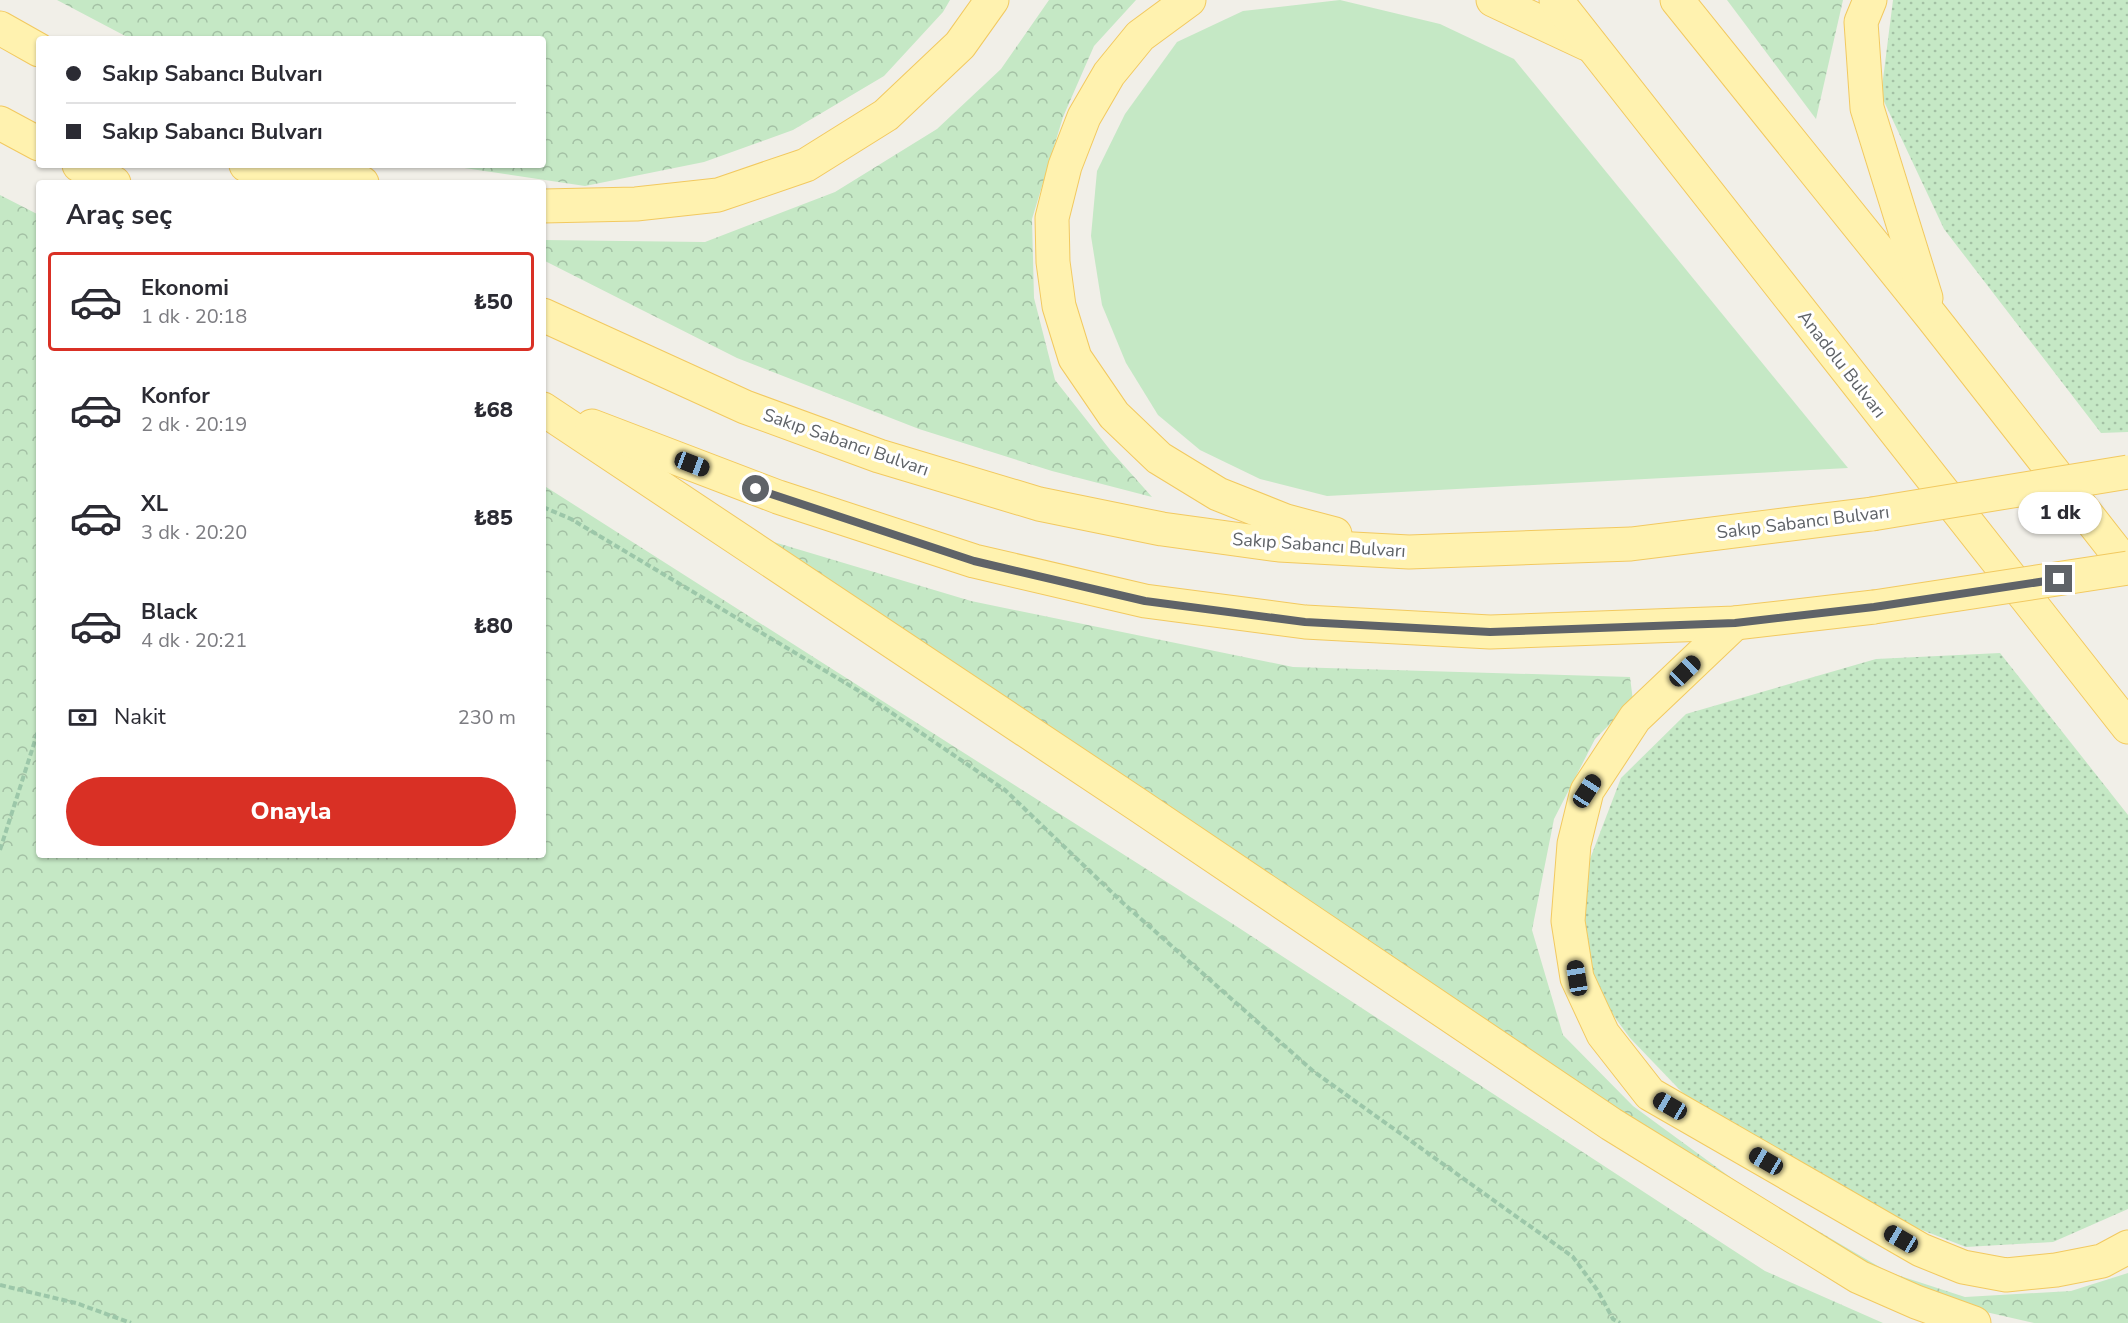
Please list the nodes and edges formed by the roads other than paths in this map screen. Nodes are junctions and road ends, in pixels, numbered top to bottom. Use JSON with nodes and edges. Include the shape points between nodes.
{"nodes":[{"id":1,"x":992,"y":0,"type":"edge"},
{"id":2,"x":1189,"y":0,"type":"edge"},
{"id":3,"x":1493,"y":0,"type":"edge"},
{"id":4,"x":1556,"y":0,"type":"edge"},
{"id":5,"x":1677,"y":0,"type":"edge"},
{"id":6,"x":1870,"y":0,"type":"edge"},
{"id":7,"x":0,"y":28,"type":"edge"},
{"id":8,"x":1591,"y":45,"type":"junction"},
{"id":9,"x":36,"y":48,"type":"edge"},
{"id":10,"x":0,"y":123,"type":"edge"},
{"id":11,"x":36,"y":142,"type":"edge"},
{"id":12,"x":85,"y":168,"type":"edge"},
{"id":13,"x":252,"y":168,"type":"edge"},
{"id":14,"x":292,"y":168,"type":"edge"},
{"id":15,"x":108,"y":180,"type":"edge"},
{"id":16,"x":275,"y":180,"type":"edge"},
{"id":17,"x":348,"y":180,"type":"edge"},
{"id":18,"x":546,"y":206,"type":"edge"},
{"id":19,"x":546,"y":316,"type":"edge"},
{"id":20,"x":1932,"y":317,"type":"junction"},
{"id":21,"x":546,"y":409,"type":"edge"},
{"id":22,"x":546,"y":410,"type":"edge"},
{"id":23,"x":2128,"y":472,"type":"edge"},
{"id":24,"x":1409,"y":552,"type":"junction"},
{"id":25,"x":2128,"y":568,"type":"edge"},
{"id":26,"x":1735,"y":623,"type":"junction"},
{"id":27,"x":2128,"y":727,"type":"edge"},
{"id":28,"x":2128,"y":1248,"type":"edge"},
{"id":29,"x":1974,"y":1323,"type":"edge"}],
"edges":[{"from":1,"to":18,"type":"main road","via":[[960,45],[886,115],[806,165],[718,195],[636,204]]},
{"from":2,"to":24,"type":"main road","via":[[1140,36],[1109,74],[1084,117],[1065,166],[1052,218],[1053,262],[1059,306],[1075,358],[1114,415],[1159,458],[1218,494],[1286,521]]},
{"from":3,"to":8,"type":"main road"},
{"from":4,"to":8,"type":"main road","name":"Anadolu Bulvarı"},
{"from":5,"to":20,"type":"main road"},
{"from":6,"to":20,"type":"main road","via":[[1862,22],[1866,108]]},
{"from":7,"to":9,"type":"main road"},
{"from":8,"to":27,"type":"main road","name":"Anadolu Bulvarı"},
{"from":10,"to":11,"type":"main road"},
{"from":12,"to":15,"type":"main road"},
{"from":13,"to":16,"type":"main road"},
{"from":14,"to":17,"type":"main road"},
{"from":19,"to":24,"type":"main road","name":"Sakıp Sabancı Bulvarı","via":[[745,407],[879,456],[1039,504],[1162,529],[1255,542]]},
{"from":20,"to":25,"type":"main road"},
{"from":21,"to":26,"type":"main road","via":[[778,497],[974,561],[1145,601],[1305,622],[1490,632]]},
{"from":22,"to":29,"type":"main road","via":[[1611,1124],[1859,1277]]},
{"from":23,"to":24,"type":"main road","name":"Sakıp Sabancı Bulvarı","bridge":true,"via":[[1872,514],[1631,544]]},
{"from":25,"to":26,"type":"main road","bridge":true,"via":[[1874,607]]},
{"from":26,"to":28,"type":"main road","via":[[1635,718],[1587,791],[1574,844],[1568,921],[1577,978],[1603,1034],[1650,1094],[1921,1250],[1963,1267],[2006,1275],[2102,1261]]}]}
